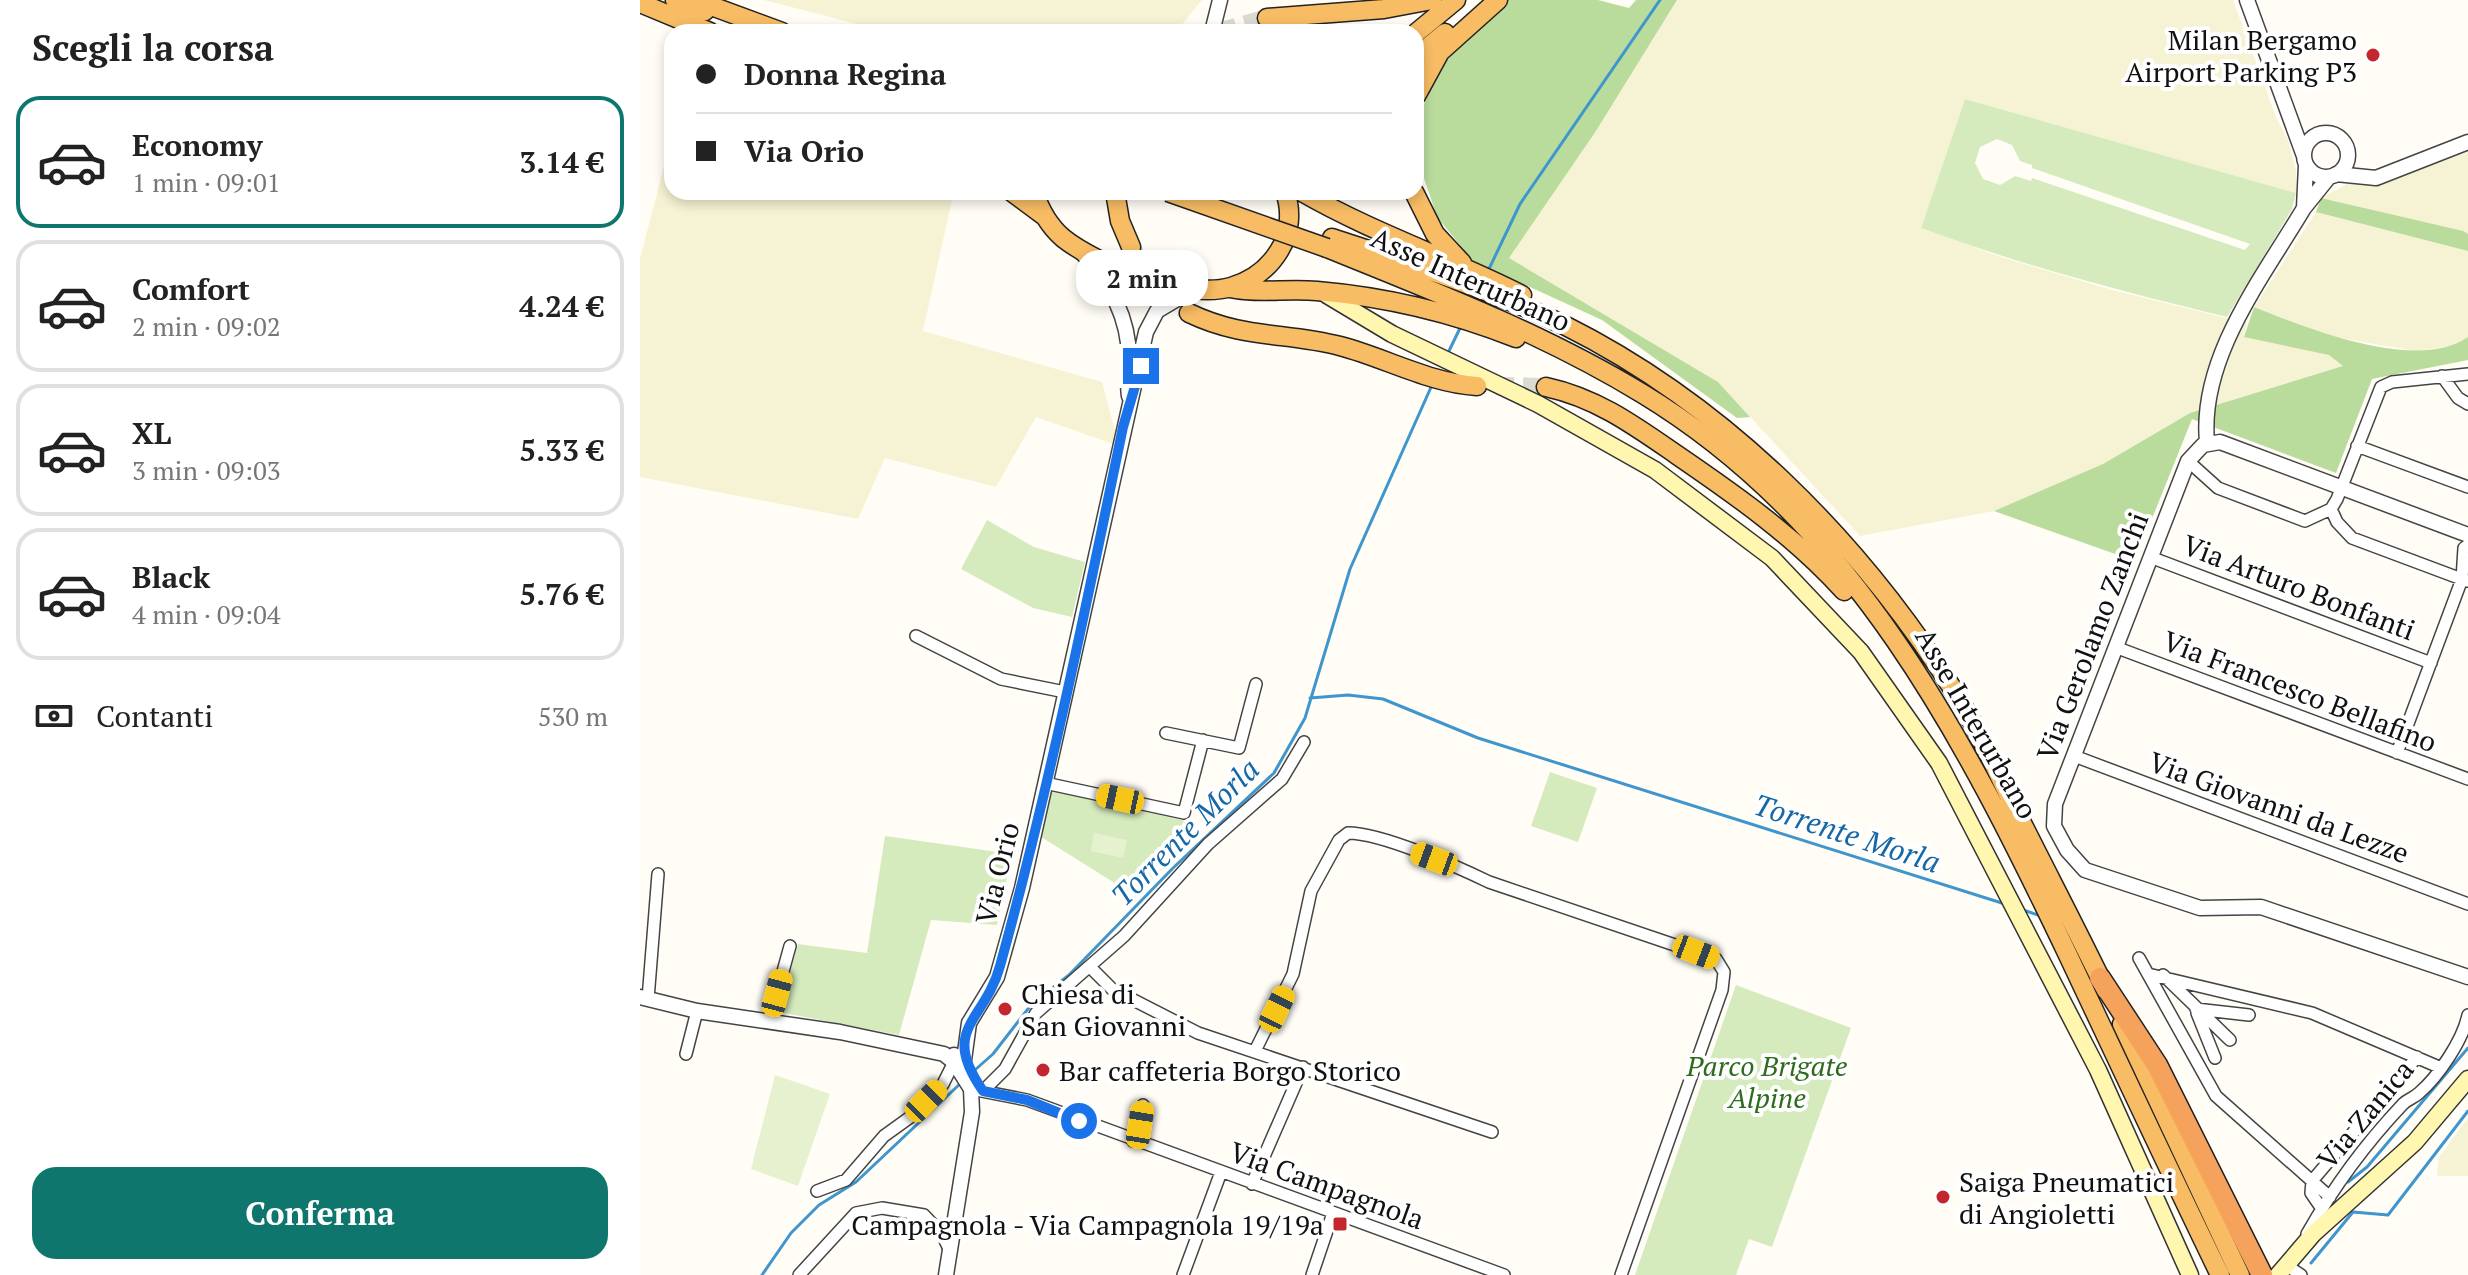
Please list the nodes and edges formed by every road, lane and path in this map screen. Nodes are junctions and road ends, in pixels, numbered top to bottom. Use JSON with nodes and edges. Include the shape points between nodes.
{"nodes":[{"id":1,"x":675,"y":0,"type":"edge"},
{"id":2,"x":695,"y":0,"type":"edge"},
{"id":3,"x":1220,"y":0,"type":"edge"},
{"id":4,"x":1432,"y":0,"type":"edge"},
{"id":5,"x":1456,"y":0,"type":"edge"},
{"id":6,"x":1486,"y":0,"type":"edge"},
{"id":7,"x":1498,"y":0,"type":"edge"},
{"id":8,"x":2247,"y":0,"type":"edge"},
{"id":9,"x":640,"y":3,"type":"edge"},
{"id":10,"x":1267,"y":18,"type":"tunnel mouth"},
{"id":11,"x":691,"y":24,"type":"edge"},
{"id":12,"x":739,"y":24,"type":"edge"},
{"id":13,"x":760,"y":24,"type":"edge"},
{"id":14,"x":1214,"y":24,"type":"edge"},
{"id":15,"x":1424,"y":26,"type":"edge"},
{"id":16,"x":1424,"y":50,"type":"edge"},
{"id":17,"x":1424,"y":81,"type":"edge"},
{"id":18,"x":2284,"y":107,"type":"junction"},
{"id":19,"x":2319,"y":134,"type":"junction"},
{"id":20,"x":2468,"y":142,"type":"edge"},
{"id":21,"x":2347,"y":151,"type":"junction"},
{"id":22,"x":2305,"y":160,"type":"junction"},
{"id":23,"x":2397,"y":170,"type":"junction"},
{"id":24,"x":2332,"y":176,"type":"junction"},
{"id":25,"x":1023,"y":200,"type":"edge"},
{"id":26,"x":1038,"y":200,"type":"edge"},
{"id":27,"x":1116,"y":200,"type":"edge"},
{"id":28,"x":1193,"y":200,"type":"edge"},
{"id":29,"x":1224,"y":200,"type":"edge"},
{"id":30,"x":1290,"y":200,"type":"edge"},
{"id":31,"x":1305,"y":200,"type":"edge"},
{"id":32,"x":1418,"y":200,"type":"edge"},
{"id":33,"x":2304,"y":208,"type":"junction"},
{"id":34,"x":1045,"y":217,"type":"junction"},
{"id":35,"x":1329,"y":243,"type":"junction"},
{"id":36,"x":1131,"y":247,"type":"tunnel mouth"},
{"id":37,"x":1078,"y":248,"type":"junction"},
{"id":38,"x":1461,"y":286,"type":"junction"},
{"id":39,"x":1230,"y":288,"type":"junction"},
{"id":40,"x":1194,"y":289,"type":"junction"},
{"id":41,"x":1315,"y":291,"type":"junction"},
{"id":42,"x":1491,"y":304,"type":"junction"},
{"id":43,"x":1189,"y":313,"type":"tunnel mouth"},
{"id":44,"x":2468,"y":374,"type":"edge"},
{"id":45,"x":2442,"y":376,"type":"junction"},
{"id":46,"x":1477,"y":386,"type":"tunnel mouth"},
{"id":47,"x":1546,"y":387,"type":"tunnel mouth"},
{"id":48,"x":1130,"y":400,"type":"junction"},
{"id":49,"x":2468,"y":404,"type":"edge"},
{"id":50,"x":2207,"y":442,"type":"junction"},
{"id":51,"x":2357,"y":446,"type":"junction"},
{"id":52,"x":2188,"y":461,"type":"junction"},
{"id":53,"x":2342,"y":487,"type":"junction"},
{"id":54,"x":2468,"y":487,"type":"edge"},
{"id":55,"x":2331,"y":509,"type":"junction"},
{"id":56,"x":2468,"y":535,"type":"edge"},
{"id":57,"x":2468,"y":545,"type":"edge"},
{"id":58,"x":2150,"y":557,"type":"junction"},
{"id":59,"x":2466,"y":578,"type":"edge"},
{"id":60,"x":916,"y":636,"type":"dead end"},
{"id":61,"x":2115,"y":647,"type":"junction"},
{"id":62,"x":2431,"y":663,"type":"junction"},
{"id":63,"x":1256,"y":684,"type":"dead end"},
{"id":64,"x":1065,"y":692,"type":"junction"},
{"id":65,"x":1166,"y":733,"type":"dead end"},
{"id":66,"x":1203,"y":740,"type":"junction"},
{"id":67,"x":1304,"y":742,"type":"dead end"},
{"id":68,"x":2397,"y":753,"type":"junction"},
{"id":69,"x":2074,"y":756,"type":"junction"},
{"id":70,"x":2468,"y":779,"type":"edge"},
{"id":71,"x":1045,"y":783,"type":"junction"},
{"id":72,"x":2019,"y":853,"type":"junction"},
{"id":73,"x":658,"y":874,"type":"dead end"},
{"id":74,"x":2468,"y":904,"type":"edge"},
{"id":75,"x":790,"y":946,"type":"dead end"},
{"id":76,"x":2139,"y":958,"type":"dead end"},
{"id":77,"x":1090,"y":967,"type":"junction"},
{"id":78,"x":2148,"y":974,"type":"junction"},
{"id":79,"x":2163,"y":975,"type":"junction"},
{"id":80,"x":2468,"y":977,"type":"edge"},
{"id":81,"x":2100,"y":978,"type":"junction"},
{"id":82,"x":644,"y":998,"type":"edge"},
{"id":83,"x":2196,"y":1009,"type":"junction"},
{"id":84,"x":697,"y":1011,"type":"junction"},
{"id":85,"x":2249,"y":1015,"type":"dead end"},
{"id":86,"x":2468,"y":1015,"type":"edge"},
{"id":87,"x":769,"y":1022,"type":"junction"},
{"id":88,"x":2230,"y":1040,"type":"dead end"},
{"id":89,"x":1255,"y":1051,"type":"junction"},
{"id":90,"x":686,"y":1054,"type":"dead end"},
{"id":91,"x":2417,"y":1057,"type":"junction"},
{"id":92,"x":2215,"y":1058,"type":"dead end"},
{"id":93,"x":960,"y":1062,"type":"junction"},
{"id":94,"x":1303,"y":1067,"type":"junction"},
{"id":95,"x":2439,"y":1067,"type":"junction"},
{"id":96,"x":2468,"y":1079,"type":"edge"},
{"id":97,"x":975,"y":1087,"type":"junction"},
{"id":98,"x":1143,"y":1105,"type":"dead end"},
{"id":99,"x":1492,"y":1132,"type":"dead end"},
{"id":100,"x":1133,"y":1141,"type":"junction"},
{"id":101,"x":1221,"y":1172,"type":"junction"},
{"id":102,"x":2312,"y":1181,"type":"junction"},
{"id":103,"x":1252,"y":1184,"type":"junction"},
{"id":104,"x":817,"y":1191,"type":"dead end"},
{"id":105,"x":2330,"y":1197,"type":"junction"},
{"id":106,"x":2322,"y":1209,"type":"junction"},
{"id":107,"x":1333,"y":1213,"type":"junction"},
{"id":108,"x":2205,"y":1244,"type":"junction"},
{"id":109,"x":2300,"y":1246,"type":"junction"},
{"id":110,"x":950,"y":1251,"type":"junction"},
{"id":111,"x":2252,"y":1272,"type":"edge"},
{"id":112,"x":2290,"y":1272,"type":"edge"},
{"id":113,"x":799,"y":1275,"type":"edge"},
{"id":114,"x":946,"y":1275,"type":"edge"},
{"id":115,"x":1183,"y":1275,"type":"edge"},
{"id":116,"x":1312,"y":1275,"type":"edge"},
{"id":117,"x":1504,"y":1275,"type":"edge"},
{"id":118,"x":1621,"y":1275,"type":"edge"},
{"id":119,"x":2190,"y":1275,"type":"edge"},
{"id":120,"x":2214,"y":1275,"type":"edge"},
{"id":121,"x":2220,"y":1275,"type":"edge"}],
"edges":[{"from":1,"to":12,"type":"highway"},
{"from":2,"to":13,"type":"highway"},
{"from":3,"to":14,"type":"street"},
{"from":4,"to":10,"type":"highway"},
{"from":5,"to":15,"type":"highway"},
{"from":6,"to":16,"type":"highway"},
{"from":7,"to":17,"type":"highway","via":[[1440,52]]},
{"from":8,"to":18,"type":"street"},
{"from":9,"to":11,"type":"highway"},
{"from":18,"to":19,"type":"street","via":[[2299,125]]},
{"from":18,"to":22,"type":"street"},
{"from":19,"to":21,"type":"street","via":[[2335,135]]},
{"from":19,"to":22,"type":"street","via":[[2306,144]]},
{"from":20,"to":23,"type":"street"},
{"from":21,"to":23,"type":"street","via":[[2369,171]]},
{"from":21,"to":24,"type":"street","via":[[2345,165]]},
{"from":22,"to":24,"type":"street","via":[[2317,175]]},
{"from":22,"to":33,"type":"street"},
{"from":23,"to":24,"type":"street","via":[[2369,180]]},
{"from":24,"to":33,"type":"street"},
{"from":25,"to":34,"type":"highway"},
{"from":26,"to":34,"type":"highway"},
{"from":27,"to":36,"type":"highway"},
{"from":28,"to":35,"type":"highway","name":"Asse Interurbano","bridge":true},
{"from":29,"to":35,"type":"highway","name":"Asse Interurbano"},
{"from":30,"to":39,"type":"highway","via":[[1279,250],[1256,276]]},
{"from":31,"to":38,"type":"highway","via":[[1366,227]]},
{"from":32,"to":38,"type":"highway"},
{"from":33,"to":50,"type":"street","via":[[2229,341],[2206,410]]},
{"from":34,"to":37,"type":"highway"},
{"from":35,"to":38,"type":"highway","name":"Asse Interurbano"},
{"from":37,"to":40,"type":"highway","via":[[1140,275]]},
{"from":37,"to":48,"type":"street","name":"Via Orio","via":[[1105,281],[1123,317]]},
{"from":38,"to":41,"type":"highway","via":[[1404,302]]},
{"from":38,"to":42,"type":"highway"},
{"from":38,"to":42,"type":"highway","name":"Asse Interurbano"},
{"from":39,"to":40,"type":"highway"},
{"from":39,"to":41,"type":"highway"},
{"from":40,"to":48,"type":"street","name":"Via Orio","via":[[1166,303],[1150,323]]},
{"from":41,"to":119,"type":"main road","via":[[1655,470],[1772,558],[1861,652],[1915,724],[2005,887],[2125,1127]]},
{"from":42,"to":72,"type":"highway","name":"Asse Interurbano","via":[[1645,395],[1761,486],[1891,630],[1939,703]]},
{"from":42,"to":81,"type":"highway","name":"Asse Interurbano","via":[[1584,327],[1648,365],[1723,420],[1817,513],[1866,570],[1956,694]]},
{"from":43,"to":46,"type":"highway","via":[[1229,330],[1339,345]]},
{"from":44,"to":45,"type":"street"},
{"from":45,"to":49,"type":"street"},
{"from":45,"to":51,"type":"street","via":[[2381,387]]},
{"from":47,"to":72,"type":"highway","via":[[1607,408],[1753,507],[1830,576],[1914,678]]},
{"from":48,"to":64,"type":"street","name":"Via Orio"},
{"from":50,"to":52,"type":"street","name":"Via Gerolamo Zanchi"},
{"from":50,"to":53,"type":"street","via":[[2220,442]]},
{"from":51,"to":53,"type":"street"},
{"from":51,"to":54,"type":"street"},
{"from":52,"to":55,"type":"street","via":[[2218,488],[2294,518],[2305,521]]},
{"from":52,"to":58,"type":"street","name":"Via Gerolamo Zanchi"},
{"from":53,"to":55,"type":"street"},
{"from":53,"to":56,"type":"street"},
{"from":55,"to":59,"type":"street","via":[[2352,538]]},
{"from":57,"to":59,"type":"street","name":"Via Arturo Bonfanti"},
{"from":58,"to":61,"type":"street","name":"Via Gerolamo Zanchi"},
{"from":58,"to":62,"type":"street","name":"Via Arturo Bonfanti"},
{"from":59,"to":62,"type":"street","name":"Via Arturo Bonfanti"},
{"from":60,"to":64,"type":"street","via":[[1001,679]]},
{"from":61,"to":68,"type":"street","name":"Via Francesco Bellafino"},
{"from":61,"to":69,"type":"street","name":"Via Gerolamo Zanchi"},
{"from":62,"to":68,"type":"street","name":"Via Arturo Bonfanti"},
{"from":63,"to":66,"type":"street","via":[[1239,748]]},
{"from":64,"to":71,"type":"street","name":"Via Orio"},
{"from":65,"to":66,"type":"street"},
{"from":66,"to":71,"type":"street","via":[[1184,813]]},
{"from":67,"to":77,"type":"street","via":[[1282,779],[1208,844]]},
{"from":68,"to":70,"type":"street","name":"Via Francesco Bellafino"},
{"from":69,"to":74,"type":"street","name":"Via Giovanni da Lezze"},
{"from":69,"to":80,"type":"street","name":"Via Gerolamo Zanchi","via":[[2055,804],[2054,826],[2085,870],[2200,908],[2261,907]]},
{"from":71,"to":93,"type":"street","name":"Via Orio","via":[[997,977],[969,1023]]},
{"from":72,"to":108,"type":"highway","name":"Asse Interurbano"},
{"from":73,"to":82,"type":"street"},
{"from":75,"to":87,"type":"street"},
{"from":76,"to":78,"type":"street"},
{"from":77,"to":89,"type":"street","via":[[1112,989],[1167,1018]]},
{"from":77,"to":97,"type":"street","via":[[1036,1013],[1005,1069]]},
{"from":78,"to":79,"type":"street"},
{"from":78,"to":102,"type":"street","via":[[2216,1096]]},
{"from":79,"to":83,"type":"street"},
{"from":79,"to":91,"type":"street","via":[[2312,1013]]},
{"from":81,"to":111,"type":"highway","name":"Asse Interurbano"},
{"from":81,"to":111,"type":"highway","via":[[2157,1065]]},
{"from":82,"to":84,"type":"street"},
{"from":83,"to":85,"type":"street"},
{"from":83,"to":88,"type":"street"},
{"from":83,"to":92,"type":"street"},
{"from":84,"to":87,"type":"street"},
{"from":84,"to":90,"type":"street"},
{"from":86,"to":95,"type":"street","name":"Via Zanica","via":[[2465,1029]]},
{"from":87,"to":93,"type":"street"},
{"from":89,"to":94,"type":"street"},
{"from":89,"to":118,"type":"street","via":[[1293,974],[1311,891],[1348,833],[1396,845],[1716,959],[1722,968],[1722,990]]},
{"from":91,"to":95,"type":"street"},
{"from":91,"to":102,"type":"street"},
{"from":93,"to":97,"type":"street"},
{"from":93,"to":104,"type":"street","via":[[846,1180]]},
{"from":94,"to":99,"type":"street"},
{"from":94,"to":103,"type":"street"},
{"from":95,"to":105,"type":"street","name":"Via Zanica"},
{"from":96,"to":109,"type":"main road","name":"Via Zanica","via":[[2402,1155]]},
{"from":97,"to":100,"type":"street","name":"Via Campagnola","via":[[1027,1100]]},
{"from":97,"to":110,"type":"street"},
{"from":98,"to":100,"type":"street"},
{"from":100,"to":101,"type":"street","name":"Via Campagnola"},
{"from":101,"to":103,"type":"street","name":"Via Campagnola"},
{"from":101,"to":115,"type":"street"},
{"from":102,"to":105,"type":"street"},
{"from":102,"to":106,"type":"street","via":[[2311,1193]]},
{"from":103,"to":107,"type":"street","name":"Via Campagnola"},
{"from":105,"to":106,"type":"street","name":"Via Zanica"},
{"from":106,"to":109,"type":"street","name":"Via Zanica"},
{"from":107,"to":116,"type":"street"},
{"from":107,"to":117,"type":"street","name":"Via Campagnola"},
{"from":108,"to":120,"type":"highway"},
{"from":108,"to":121,"type":"highway","name":"Asse Interurbano"},
{"from":109,"to":112,"type":"main road","name":"Via Zanica"},
{"from":110,"to":113,"type":"street","via":[[924,1215],[872,1208],[856,1213]]},
{"from":110,"to":114,"type":"street"}]}
